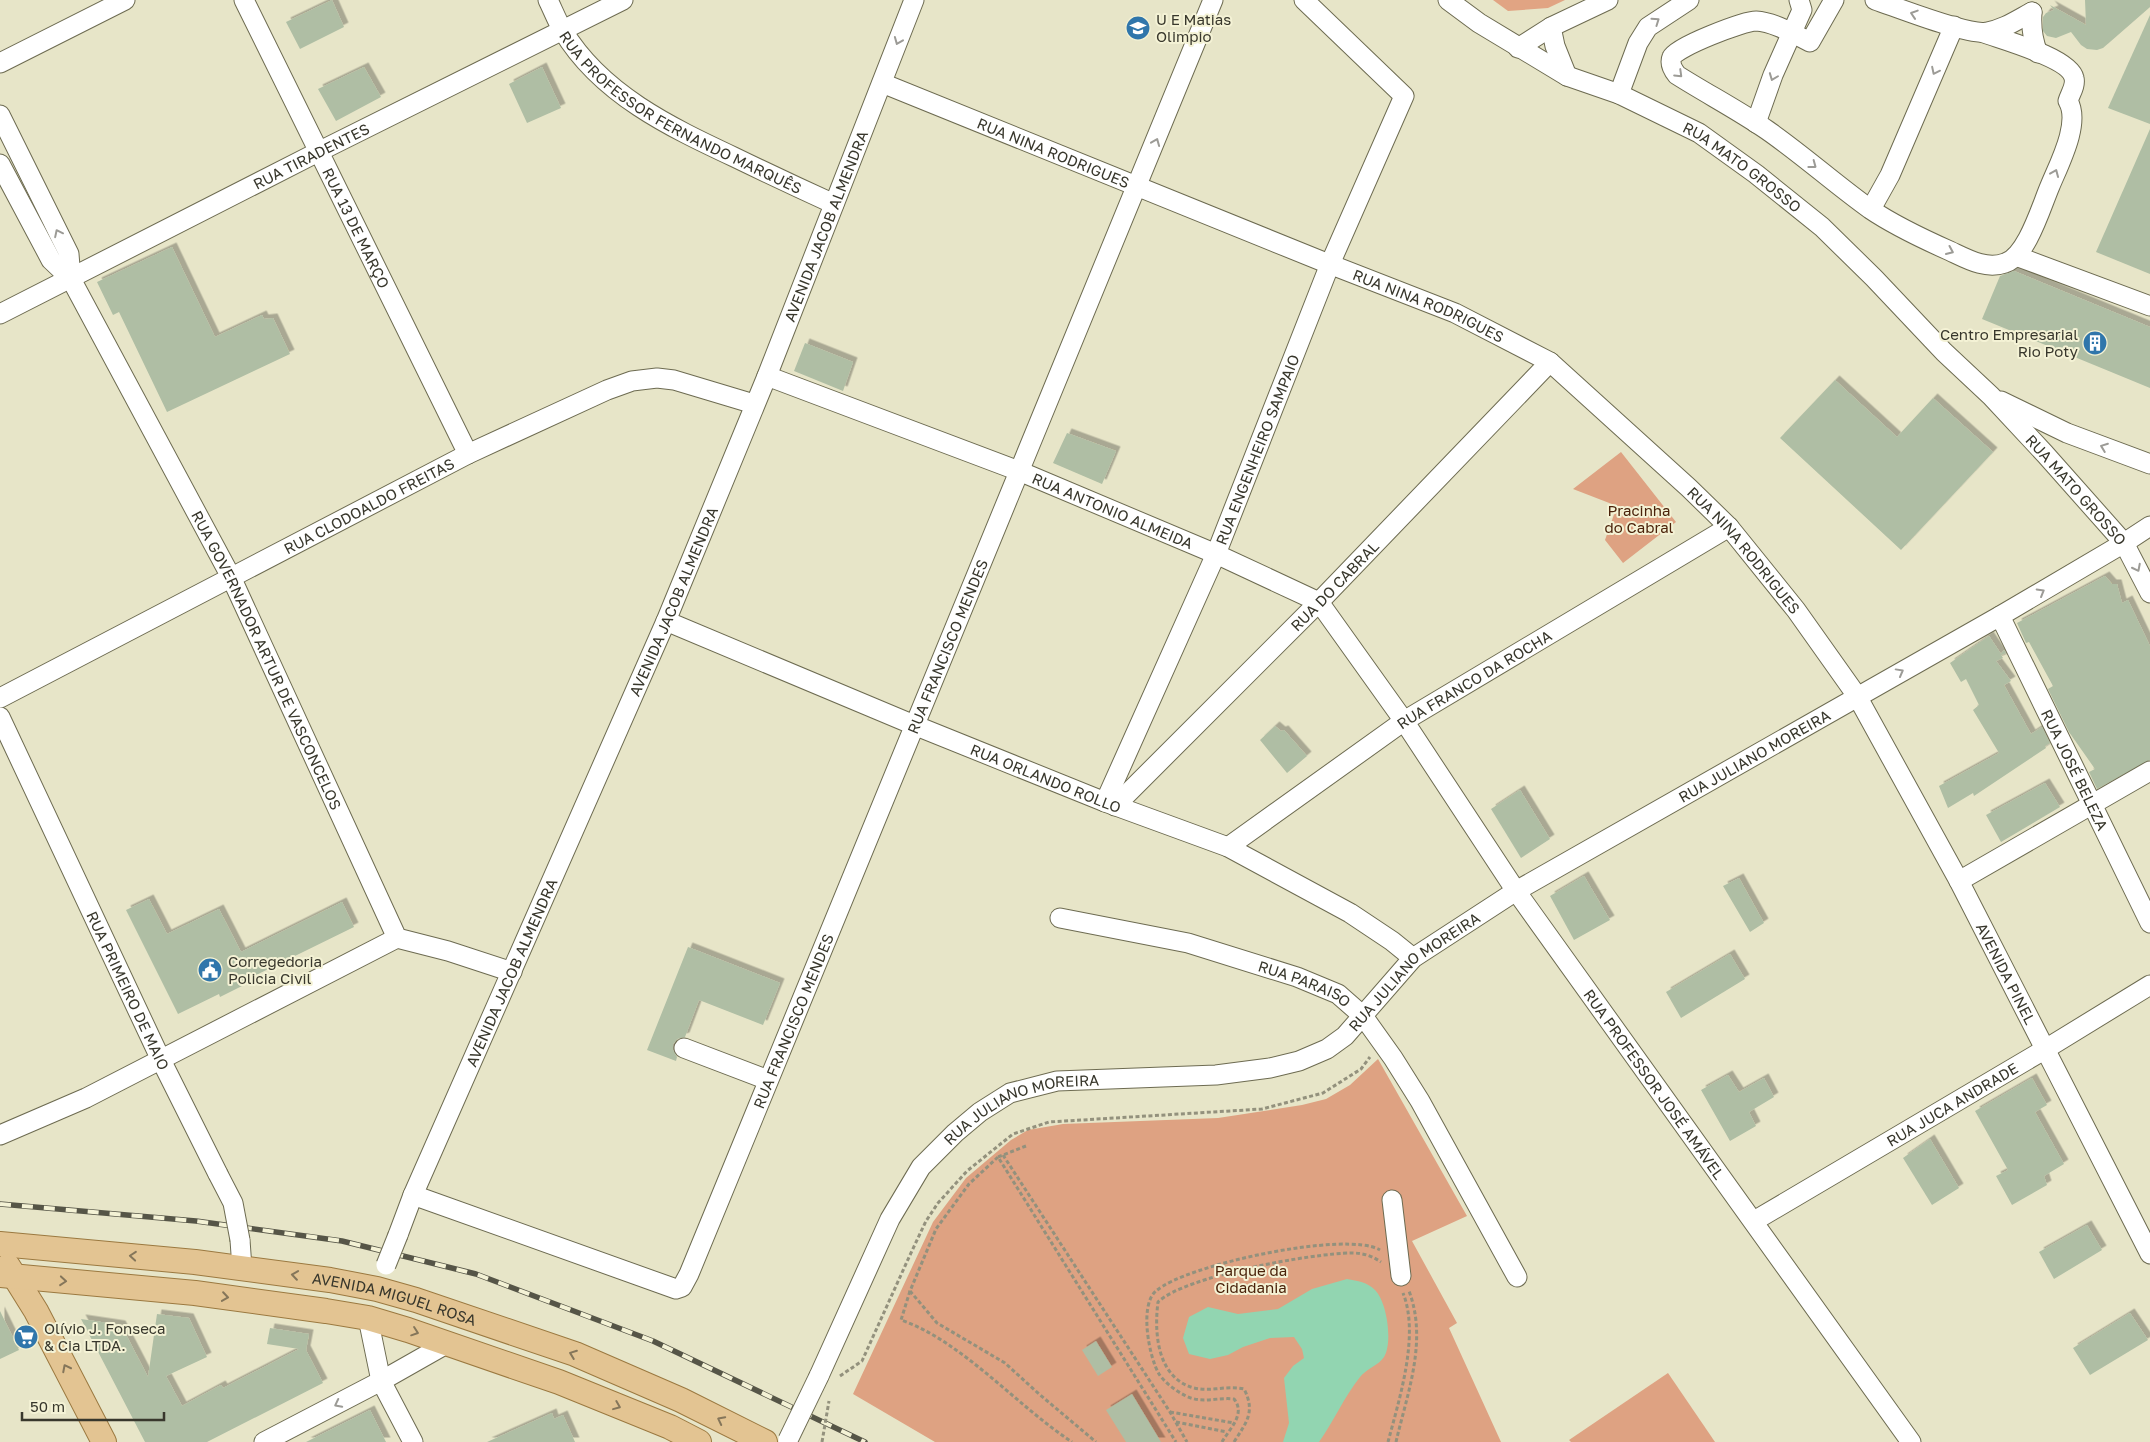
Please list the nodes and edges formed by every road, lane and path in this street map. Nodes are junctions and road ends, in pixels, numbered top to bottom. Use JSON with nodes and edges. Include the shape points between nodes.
{"nodes":[{"id":1,"x":125,"y":0,"type":"edge"},
{"id":2,"x":244,"y":0,"type":"edge"},
{"id":3,"x":548,"y":0,"type":"edge"},
{"id":4,"x":623,"y":0,"type":"edge"},
{"id":5,"x":914,"y":0,"type":"edge"},
{"id":6,"x":1213,"y":0,"type":"edge"},
{"id":7,"x":1304,"y":0,"type":"edge"},
{"id":8,"x":1448,"y":0,"type":"edge"},
{"id":9,"x":1608,"y":0,"type":"edge"},
{"id":10,"x":1689,"y":0,"type":"edge"},
{"id":11,"x":1799,"y":0,"type":"edge"},
{"id":12,"x":1834,"y":0,"type":"edge"},
{"id":13,"x":1875,"y":0,"type":"edge"},
{"id":14,"x":1954,"y":26,"type":"junction"},
{"id":15,"x":1551,"y":27,"type":"junction"},
{"id":16,"x":563,"y":31,"type":"junction"},
{"id":17,"x":1791,"y":33,"type":"junction"},
{"id":18,"x":1984,"y":33,"type":"junction"},
{"id":19,"x":1518,"y":48,"type":"junction"},
{"id":20,"x":2038,"y":53,"type":"junction"},
{"id":21,"x":0,"y":64,"type":"edge"},
{"id":22,"x":1567,"y":76,"type":"junction"},
{"id":23,"x":882,"y":83,"type":"junction"},
{"id":24,"x":1619,"y":94,"type":"junction"},
{"id":25,"x":0,"y":115,"type":"edge"},
{"id":26,"x":1756,"y":123,"type":"junction"},
{"id":27,"x":318,"y":152,"type":"junction"},
{"id":28,"x":0,"y":164,"type":"edge"},
{"id":29,"x":1138,"y":187,"type":"junction"},
{"id":30,"x":834,"y":204,"type":"junction"},
{"id":31,"x":1871,"y":209,"type":"junction"},
{"id":32,"x":2016,"y":256,"type":"junction"},
{"id":33,"x":1330,"y":264,"type":"junction"},
{"id":34,"x":71,"y":279,"type":"junction"},
{"id":35,"x":2150,"y":306,"type":"edge"},
{"id":36,"x":0,"y":314,"type":"edge"},
{"id":37,"x":1550,"y":362,"type":"junction"},
{"id":38,"x":767,"y":376,"type":"junction"},
{"id":39,"x":1991,"y":396,"type":"junction"},
{"id":40,"x":754,"y":404,"type":"junction"},
{"id":41,"x":2067,"y":433,"type":"junction"},
{"id":42,"x":468,"y":454,"type":"junction"},
{"id":43,"x":2045,"y":454,"type":"junction"},
{"id":44,"x":2150,"y":464,"type":"edge"},
{"id":45,"x":1019,"y":471,"type":"junction"},
{"id":46,"x":2150,"y":526,"type":"edge"},
{"id":47,"x":1729,"y":527,"type":"junction"},
{"id":48,"x":2124,"y":543,"type":"junction"},
{"id":49,"x":1216,"y":554,"type":"junction"},
{"id":50,"x":231,"y":576,"type":"junction"},
{"id":51,"x":2150,"y":593,"type":"edge"},
{"id":52,"x":1319,"y":602,"type":"junction"},
{"id":53,"x":2000,"y":616,"type":"junction"},
{"id":54,"x":666,"y":621,"type":"junction"},
{"id":55,"x":1857,"y":696,"type":"junction"},
{"id":56,"x":0,"y":698,"type":"edge"},
{"id":57,"x":0,"y":717,"type":"edge"},
{"id":58,"x":1404,"y":721,"type":"junction"},
{"id":59,"x":914,"y":725,"type":"junction"},
{"id":60,"x":2150,"y":771,"type":"edge"},
{"id":61,"x":1110,"y":804,"type":"junction"},
{"id":62,"x":2092,"y":804,"type":"junction"},
{"id":63,"x":1228,"y":847,"type":"junction"},
{"id":64,"x":1959,"y":881,"type":"junction"},
{"id":65,"x":1516,"y":891,"type":"junction"},
{"id":66,"x":1060,"y":918,"type":"dead end"},
{"id":67,"x":2150,"y":923,"type":"edge"},
{"id":68,"x":397,"y":938,"type":"junction"},
{"id":69,"x":1413,"y":958,"type":"junction"},
{"id":70,"x":512,"y":972,"type":"junction"},
{"id":71,"x":2150,"y":985,"type":"edge"},
{"id":72,"x":1363,"y":1016,"type":"junction"},
{"id":73,"x":1380,"y":1040,"type":"junction"},
{"id":74,"x":684,"y":1048,"type":"dead end"},
{"id":75,"x":2044,"y":1050,"type":"junction"},
{"id":76,"x":161,"y":1060,"type":"junction"},
{"id":77,"x":768,"y":1080,"type":"junction"},
{"id":78,"x":1323,"y":1093,"type":"junction"},
{"id":79,"x":1326,"y":1099,"type":"dead end"},
{"id":80,"x":0,"y":1135,"type":"edge"},
{"id":81,"x":1026,"y":1146,"type":"dead end"},
{"id":82,"x":1003,"y":1155,"type":"junction"},
{"id":83,"x":998,"y":1157,"type":"junction"},
{"id":84,"x":413,"y":1195,"type":"junction"},
{"id":85,"x":1388,"y":1203,"type":"dead end"},
{"id":86,"x":1754,"y":1221,"type":"junction"},
{"id":87,"x":0,"y":1244,"type":"edge"},
{"id":88,"x":0,"y":1252,"type":"edge"},
{"id":89,"x":2150,"y":1254,"type":"edge"},
{"id":90,"x":242,"y":1268,"type":"junction"},
{"id":91,"x":1394,"y":1273,"type":"junction"},
{"id":92,"x":7,"y":1275,"type":"edge"},
{"id":93,"x":1517,"y":1277,"type":"dead end"},
{"id":94,"x":377,"y":1289,"type":"junction"},
{"id":95,"x":910,"y":1291,"type":"junction"},
{"id":96,"x":368,"y":1318,"type":"junction"},
{"id":97,"x":448,"y":1343,"type":"junction"},
{"id":98,"x":828,"y":1378,"type":"junction"},
{"id":99,"x":381,"y":1381,"type":"junction"},
{"id":100,"x":830,"y":1395,"type":"dead end"},
{"id":101,"x":1170,"y":1412,"type":"junction"},
{"id":102,"x":1176,"y":1422,"type":"junction"},
{"id":103,"x":1234,"y":1423,"type":"junction"},
{"id":104,"x":1228,"y":1432,"type":"junction"},
{"id":105,"x":788,"y":1441,"type":"edge"},
{"id":106,"x":104,"y":1442,"type":"edge"},
{"id":107,"x":264,"y":1442,"type":"edge"},
{"id":108,"x":412,"y":1442,"type":"edge"},
{"id":109,"x":699,"y":1442,"type":"edge"},
{"id":110,"x":765,"y":1442,"type":"edge"},
{"id":111,"x":822,"y":1442,"type":"edge"},
{"id":112,"x":1072,"y":1442,"type":"edge"},
{"id":113,"x":1096,"y":1442,"type":"edge"},
{"id":114,"x":1176,"y":1442,"type":"edge"},
{"id":115,"x":1187,"y":1442,"type":"edge"},
{"id":116,"x":1222,"y":1442,"type":"edge"},
{"id":117,"x":1234,"y":1442,"type":"edge"},
{"id":118,"x":1388,"y":1442,"type":"edge"},
{"id":119,"x":1396,"y":1442,"type":"edge"},
{"id":120,"x":1911,"y":1442,"type":"edge"}],
"edges":[{"from":1,"to":21,"type":"street"},
{"from":2,"to":27,"type":"street","name":"RUA 13 DE MARÇO"},
{"from":3,"to":16,"type":"street","name":"RUA PROFESSOR FERNANDO MARQUÊS"},
{"from":4,"to":16,"type":"street","name":"RUA TIRADENTES"},
{"from":5,"to":23,"type":"street","name":"AVENIDA JACOB ALMENDRA","one_way":true},
{"from":29,"to":6,"type":"street","name":"RUA FRANCISCO MENDES","one_way":true},
{"from":7,"to":33,"type":"street","name":"RUA ENGENHEIRO SAMPAIO","via":[[1404,96]]},
{"from":8,"to":19,"type":"street","name":"RUA MATO GROSSO"},
{"from":9,"to":15,"type":"street"},
{"from":24,"to":10,"type":"street","one_way":true,"via":[[1638,43],[1648,27]]},
{"from":11,"to":17,"type":"street","via":[[1802,10]]},
{"from":12,"to":17,"type":"street","via":[[1810,42]]},
{"from":14,"to":13,"type":"street","one_way":true},
{"from":14,"to":18,"type":"street"},
{"from":14,"to":31,"type":"street","one_way":true,"via":[[1890,175]]},
{"from":15,"to":19,"type":"street"},
{"from":15,"to":22,"type":"street"},
{"from":16,"to":27,"type":"street","name":"RUA TIRADENTES"},
{"from":16,"to":30,"type":"street","name":"RUA PROFESSOR FERNANDO MARQUÊS","via":[[589,64],[632,102],[675,129]]},
{"from":17,"to":26,"type":"street","one_way":true},
{"from":17,"to":26,"type":"street","one_way":true,"via":[[1755,21],[1695,42],[1671,59],[1677,75]]},
{"from":18,"to":20,"type":"street"},
{"from":18,"to":20,"type":"street","via":[[2007,26],[2032,12],[2033,41]]},
{"from":19,"to":22,"type":"street","name":"RUA MATO GROSSO"},
{"from":32,"to":20,"type":"street","one_way":true,"via":[[2029,238],[2065,150],[2073,116],[2068,101],[2074,78],[2059,62]]},
{"from":22,"to":24,"type":"street","name":"RUA MATO GROSSO"},
{"from":23,"to":29,"type":"street","name":"RUA NINA RODRIGUES"},
{"from":23,"to":30,"type":"street","name":"AVENIDA JACOB ALMENDRA"},
{"from":24,"to":39,"type":"street","name":"RUA MATO GROSSO","via":[[1699,133],[1822,227]]},
{"from":34,"to":25,"type":"street","name":"RUA GOVERNADOR ARTUR DE VASCONCELOS","one_way":true,"via":[[68,254]]},
{"from":26,"to":31,"type":"street","one_way":true},
{"from":27,"to":34,"type":"street","name":"RUA TIRADENTES"},
{"from":27,"to":42,"type":"street","name":"RUA 13 DE MARÇO"},
{"from":28,"to":34,"type":"street","name":"RUA GOVERNADOR ARTUR DE VASCONCELOS","via":[[51,260]]},
{"from":29,"to":33,"type":"street","name":"RUA NINA RODRIGUES"},
{"from":29,"to":45,"type":"street","name":"RUA FRANCISCO MENDES"},
{"from":30,"to":38,"type":"street","name":"AVENIDA JACOB ALMENDRA"},
{"from":31,"to":32,"type":"street","one_way":true,"via":[[1926,241],[1977,263],[2006,263]]},
{"from":32,"to":35,"type":"street"},
{"from":33,"to":37,"type":"street","name":"RUA NINA RODRIGUES","via":[[1455,312]]},
{"from":33,"to":49,"type":"street","name":"RUA ENGENHEIRO SAMPAIO"},
{"from":34,"to":36,"type":"street","name":"RUA TIRADENTES"},
{"from":34,"to":50,"type":"street","name":"RUA GOVERNADOR ARTUR DE VASCONCELOS"},
{"from":37,"to":47,"type":"street","name":"RUA NINA RODRIGUES"},
{"from":37,"to":52,"type":"street","name":"RUA DO CABRAL"},
{"from":38,"to":40,"type":"street","name":"AVENIDA JACOB ALMENDRA"},
{"from":38,"to":45,"type":"street","name":"RUA ANTONIO ALMEIDA"},
{"from":39,"to":41,"type":"street","name":"RUA MATO GROSSO"},
{"from":39,"to":43,"type":"street","name":"RUA MATO GROSSO"},
{"from":40,"to":42,"type":"street","name":"RUA CLODOALDO FREITAS","via":[[674,380],[640,380],[607,390]]},
{"from":40,"to":54,"type":"street","name":"AVENIDA JACOB ALMENDRA"},
{"from":41,"to":43,"type":"street","via":[[2047,433],[2044,438]]},
{"from":44,"to":41,"type":"street","name":"RUA MATO GROSSO","one_way":true},
{"from":42,"to":50,"type":"street","name":"RUA CLODOALDO FREITAS"},
{"from":43,"to":48,"type":"street","name":"RUA MATO GROSSO"},
{"from":45,"to":49,"type":"street","name":"RUA ANTONIO ALMEIDA"},
{"from":45,"to":59,"type":"street","name":"RUA FRANCISCO MENDES"},
{"from":46,"to":48,"type":"street","name":"RUA JULIANO MOREIRA"},
{"from":47,"to":55,"type":"street","name":"RUA NINA RODRIGUES","via":[[1796,610]]},
{"from":47,"to":58,"type":"street","name":"RUA FRANCO DA ROCHA"},
{"from":48,"to":51,"type":"street","name":"RUA MATO GROSSO","one_way":true},
{"from":53,"to":48,"type":"street","name":"RUA JULIANO MOREIRA","one_way":true},
{"from":49,"to":52,"type":"street","name":"RUA ANTONIO ALMEIDA"},
{"from":49,"to":61,"type":"street","name":"RUA ENGENHEIRO SAMPAIO"},
{"from":50,"to":56,"type":"street","name":"RUA CLODOALDO FREITAS"},
{"from":50,"to":68,"type":"street","name":"RUA GOVERNADOR ARTUR DE VASCONCELOS"},
{"from":52,"to":58,"type":"street","name":"RUA ANTONIO ALMEIDA"},
{"from":52,"to":61,"type":"street","name":"RUA DO CABRAL"},
{"from":55,"to":53,"type":"street","name":"RUA JULIANO MOREIRA","one_way":true},
{"from":53,"to":62,"type":"street","name":"RUA JOSÉ BELEZA"},
{"from":54,"to":59,"type":"street","name":"RUA ORLANDO ROLLO"},
{"from":54,"to":70,"type":"street","name":"AVENIDA JACOB ALMENDRA"},
{"from":55,"to":64,"type":"street","name":"AVENIDA PINEL"},
{"from":55,"to":65,"type":"street","name":"RUA JULIANO MOREIRA"},
{"from":57,"to":76,"type":"street","name":"RUA PRIMEIRO DE MAIO"},
{"from":58,"to":63,"type":"street","name":"RUA FRANCO DA ROCHA"},
{"from":58,"to":65,"type":"street","name":"RUA PROFESSOR JOSÉ AMÁVEL"},
{"from":59,"to":61,"type":"street","name":"RUA ORLANDO ROLLO"},
{"from":59,"to":77,"type":"street","name":"RUA FRANCISCO MENDES"},
{"from":60,"to":62,"type":"street"},
{"from":61,"to":63,"type":"street","name":"RUA ORLANDO ROLLO"},
{"from":62,"to":64,"type":"street"},
{"from":62,"to":67,"type":"street","name":"RUA JOSÉ BELEZA"},
{"from":63,"to":69,"type":"street","name":"RUA ORLANDO ROLLO","via":[[1350,913]]},
{"from":64,"to":75,"type":"street","name":"AVENIDA PINEL"},
{"from":65,"to":69,"type":"street","name":"RUA JULIANO MOREIRA"},
{"from":65,"to":86,"type":"street","name":"RUA PROFESSOR JOSÉ AMÁVEL"},
{"from":66,"to":72,"type":"street","name":"RUA PARAISO","via":[[1188,943],[1297,977],[1338,994]]},
{"from":68,"to":70,"type":"street"},
{"from":68,"to":76,"type":"street"},
{"from":69,"to":72,"type":"street","name":"RUA JULIANO MOREIRA"},
{"from":70,"to":84,"type":"street","name":"AVENIDA JACOB ALMENDRA"},
{"from":71,"to":75,"type":"street","name":"RUA JUCA ANDRADE"},
{"from":72,"to":73,"type":"street","name":"RUA PARAISO"},
{"from":72,"to":98,"type":"street","name":"RUA JULIANO MOREIRA","via":[[1346,1036],[1327,1049],[1299,1061],[1216,1075],[1057,1081],[1010,1093],[980,1112],[921,1167],[890,1219]]},
{"from":73,"to":78,"type":"path","via":[[1361,1069]]},
{"from":73,"to":93,"type":"street","name":"RUA PARAISO","via":[[1420,1101]]},
{"from":74,"to":77,"type":"street"},
{"from":75,"to":86,"type":"street","name":"RUA JUCA ANDRADE"},
{"from":75,"to":89,"type":"street","name":"AVENIDA PINEL"},
{"from":76,"to":80,"type":"street","via":[[86,1098]]},
{"from":76,"to":90,"type":"street","name":"RUA PRIMEIRO DE MAIO","bridge":true,"via":[[233,1203]]},
{"from":77,"to":84,"type":"street","name":"RUA FRANCISCO MENDES","via":[[689,1274],[682,1287],[676,1289]]},
{"from":78,"to":79,"type":"path"},
{"from":78,"to":98,"type":"path","via":[[1262,1109],[1049,1122],[1013,1134],[968,1170],[938,1203],[926,1221],[862,1361],[841,1375]]},
{"from":81,"to":82,"type":"path"},
{"from":82,"to":83,"type":"path"},
{"from":82,"to":101,"type":"path"},
{"from":83,"to":95,"type":"path","via":[[969,1184],[936,1228]]},
{"from":83,"to":114,"type":"path"},
{"from":84,"to":94,"type":"street","name":"AVENIDA JACOB ALMENDRA","bridge":true},
{"from":85,"to":91,"type":"street"},
{"from":86,"to":120,"type":"street","name":"RUA PROFESSOR JOSÉ AMÁVEL"},
{"from":90,"to":87,"type":"main road","name":"AVENIDA MIGUEL ROSA","one_way":true},
{"from":88,"to":92,"type":"main road"},
{"from":94,"to":90,"type":"main road","name":"AVENIDA MIGUEL ROSA","one_way":true},
{"from":91,"to":103,"type":"path","via":[[1378,1249],[1361,1244],[1342,1244],[1273,1252],[1193,1271],[1157,1289],[1148,1301],[1148,1309],[1150,1349],[1160,1376],[1194,1400],[1234,1399],[1239,1415]]},
{"from":91,"to":117,"type":"path","via":[[1371,1255],[1353,1252],[1284,1261],[1196,1282],[1175,1290],[1158,1302],[1160,1352],[1168,1372],[1194,1388],[1233,1386],[1244,1389],[1249,1418]]},
{"from":91,"to":118,"type":"path","via":[[1406,1299],[1408,1361]]},
{"from":91,"to":119,"type":"path","via":[[1406,1282],[1415,1311],[1417,1347]]},
{"from":92,"to":96,"type":"main road","name":"AVENIDA MIGUEL ROSA","one_way":true,"via":[[195,1293]]},
{"from":106,"to":92,"type":"main road","one_way":true,"via":[[36,1311]]},
{"from":94,"to":96,"type":"main road"},
{"from":110,"to":94,"type":"main road","name":"AVENIDA MIGUEL ROSA","one_way":true,"via":[[681,1400],[575,1354]]},
{"from":95,"to":112,"type":"path","via":[[901,1320],[921,1327],[960,1354]]},
{"from":95,"to":113,"type":"path","via":[[937,1323],[1005,1363]]},
{"from":96,"to":97,"type":"main road","name":"AVENIDA MIGUEL ROSA","one_way":true},
{"from":96,"to":99,"type":"street"},
{"from":97,"to":99,"type":"street"},
{"from":97,"to":109,"type":"main road","name":"AVENIDA MIGUEL ROSA","one_way":true,"via":[[559,1382]]},
{"from":98,"to":105,"type":"street","name":"RUA JULIANO MOREIRA","bridge":true},
{"from":99,"to":107,"type":"street","one_way":true},
{"from":99,"to":108,"type":"street"},
{"from":100,"to":111,"type":"path","bridge":true},
{"from":101,"to":102,"type":"path"},
{"from":101,"to":103,"type":"path"},
{"from":102,"to":104,"type":"path"},
{"from":102,"to":115,"type":"path"},
{"from":103,"to":104,"type":"path"},
{"from":104,"to":116,"type":"path"}]}
